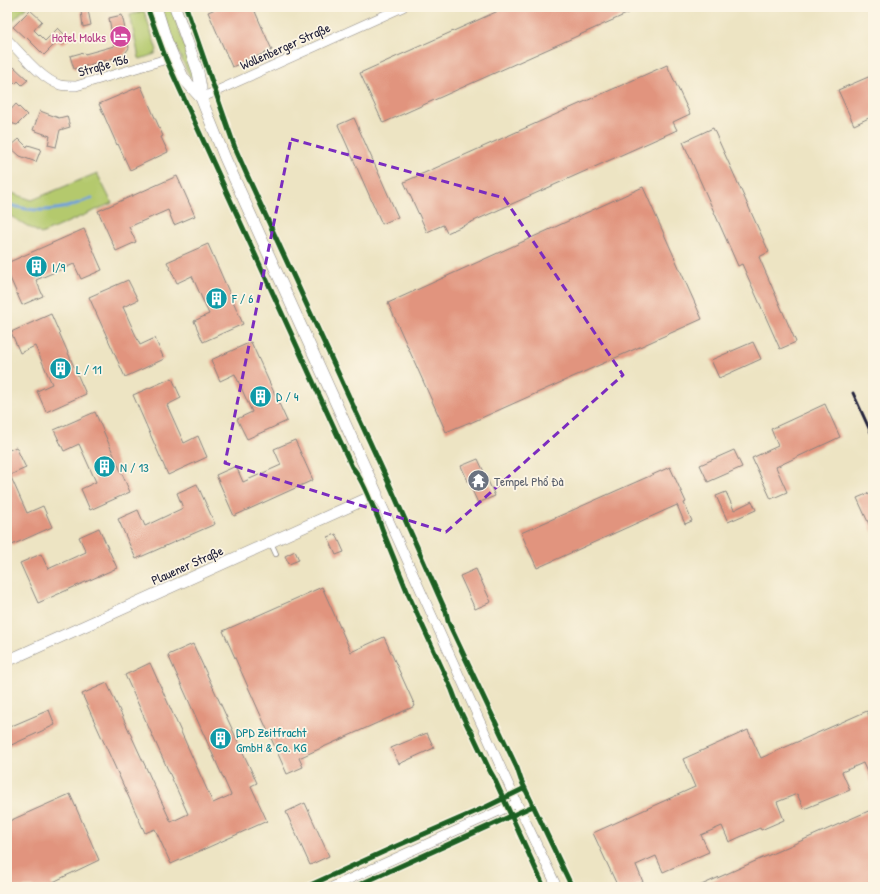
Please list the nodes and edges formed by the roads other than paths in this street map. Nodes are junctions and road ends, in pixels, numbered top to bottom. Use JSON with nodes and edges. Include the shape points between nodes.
{"nodes":[{"id":1,"x":156,"y":7,"type":"edge"},
{"id":2,"x":175,"y":7,"type":"edge"},
{"id":3,"x":402,"y":7,"type":"edge"},
{"id":4,"x":7,"y":39,"type":"edge"},
{"id":5,"x":173,"y":56,"type":"junction"},
{"id":6,"x":201,"y":98,"type":"junction"},
{"id":7,"x":377,"y":494,"type":"junction"},
{"id":8,"x":271,"y":543,"type":"junction"},
{"id":9,"x":276,"y":554,"type":"dead end"},
{"id":10,"x":7,"y":661,"type":"edge"},
{"id":11,"x":517,"y":803,"type":"junction"},
{"id":12,"x":332,"y":887,"type":"edge"},
{"id":13,"x":557,"y":887,"type":"edge"}],
"edges":[{"from":1,"to":5,"type":"street"},
{"from":2,"to":6,"type":"street","via":[[198,72]]},
{"from":3,"to":6,"type":"street","name":"Wollenberger Straße"},
{"from":4,"to":5,"type":"street","name":"Straße 156","via":[[42,75],[62,86],[76,86]]},
{"from":5,"to":6,"type":"street","via":[[184,79]]},
{"from":6,"to":7,"type":"street","via":[[223,154]]},
{"from":7,"to":8,"type":"street","name":"Plauener Straße"},
{"from":7,"to":11,"type":"street"},
{"from":8,"to":9,"type":"lane"},
{"from":8,"to":10,"type":"street","name":"Plauener Straße"},
{"from":11,"to":12,"type":"street"},
{"from":11,"to":13,"type":"street"}]}
